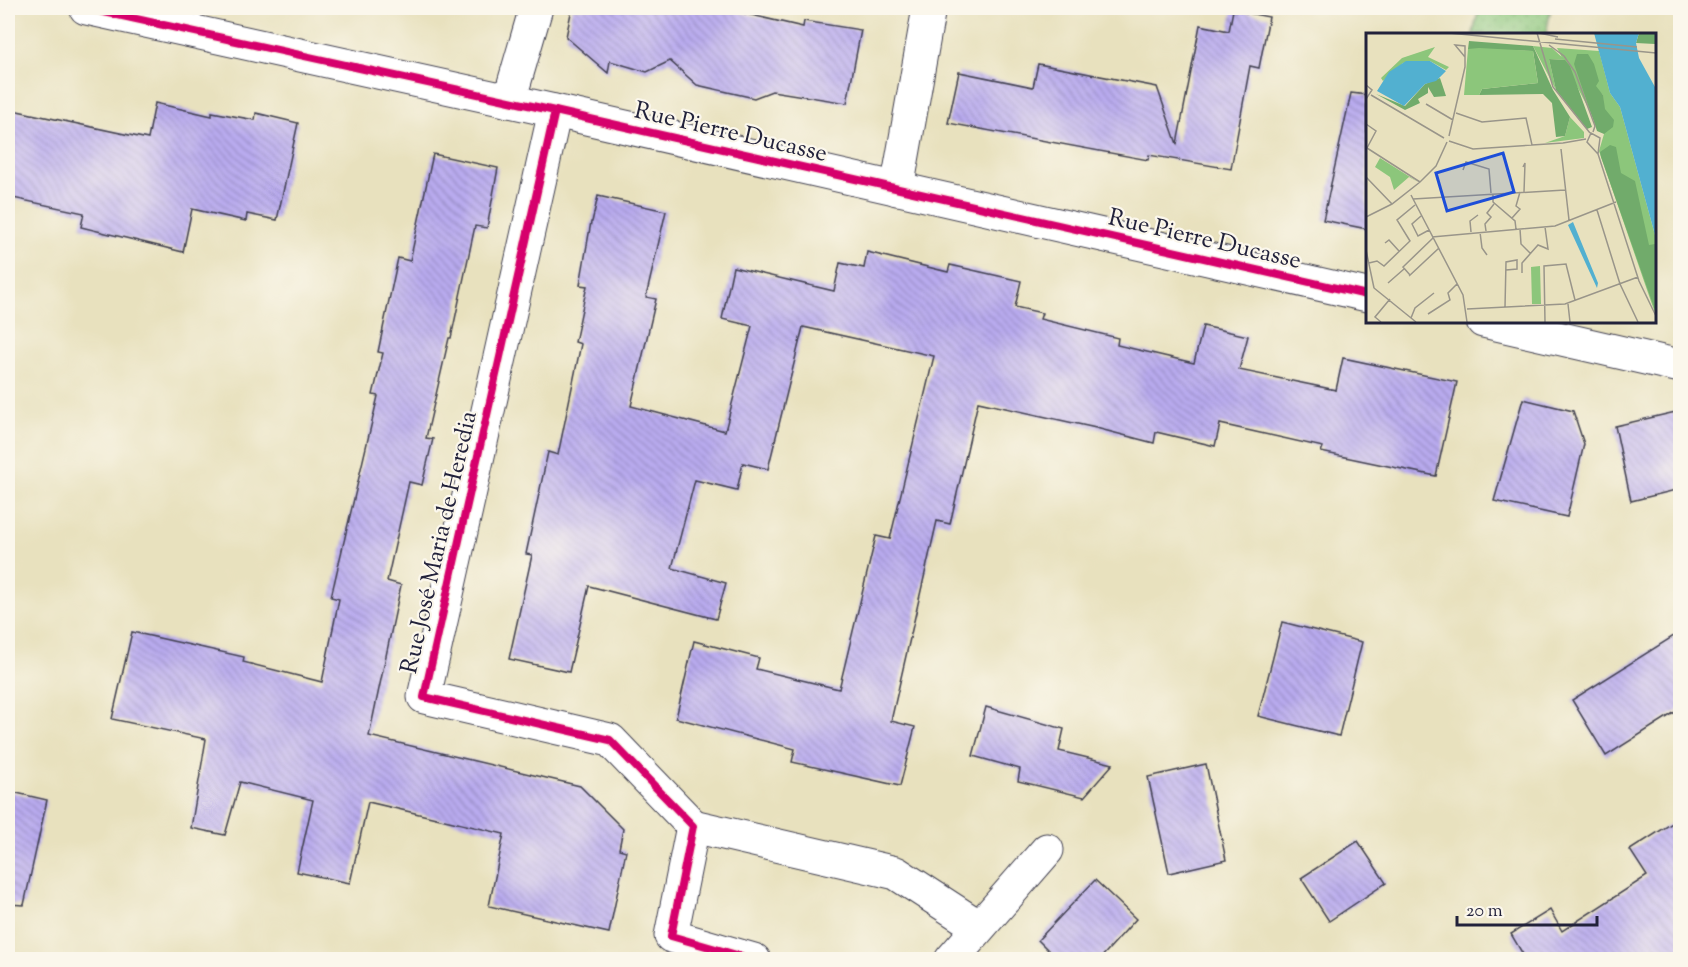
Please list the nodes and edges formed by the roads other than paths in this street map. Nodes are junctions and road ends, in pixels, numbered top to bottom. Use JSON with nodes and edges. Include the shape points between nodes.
{"nodes":[{"id":1,"x":86,"y":8,"type":"edge"},
{"id":2,"x":536,"y":8,"type":"edge"},
{"id":3,"x":929,"y":8,"type":"edge"},
{"id":4,"x":509,"y":102,"type":"junction"},
{"id":5,"x":555,"y":111,"type":"junction"},
{"id":6,"x":897,"y":189,"type":"junction"},
{"id":7,"x":1366,"y":295,"type":"edge"},
{"id":8,"x":1487,"y":322,"type":"edge"},
{"id":9,"x":1680,"y":366,"type":"edge"},
{"id":10,"x":693,"y":826,"type":"junction"},
{"id":11,"x":1047,"y":850,"type":"dead end"},
{"id":12,"x":979,"y":927,"type":"junction"},
{"id":13,"x":754,"y":960,"type":"edge"},
{"id":14,"x":951,"y":960,"type":"edge"}],
"edges":[{"from":1,"to":4,"type":"street","name":"Rue Pierre Ducasse"},
{"from":2,"to":4,"type":"street"},
{"from":3,"to":6,"type":"street"},
{"from":4,"to":5,"type":"street","name":"Rue Pierre Ducasse"},
{"from":5,"to":6,"type":"street","name":"Rue Pierre Ducasse"},
{"from":5,"to":10,"type":"street","name":"Rue José Maria de Heredia","via":[[424,697],[610,740]]},
{"from":6,"to":7,"type":"street","name":"Rue Pierre Ducasse"},
{"from":8,"to":9,"type":"street"},
{"from":10,"to":12,"type":"street","via":[[896,873]]},
{"from":10,"to":13,"type":"street","via":[[671,936]]},
{"from":11,"to":12,"type":"street"},
{"from":12,"to":14,"type":"street"}]}
